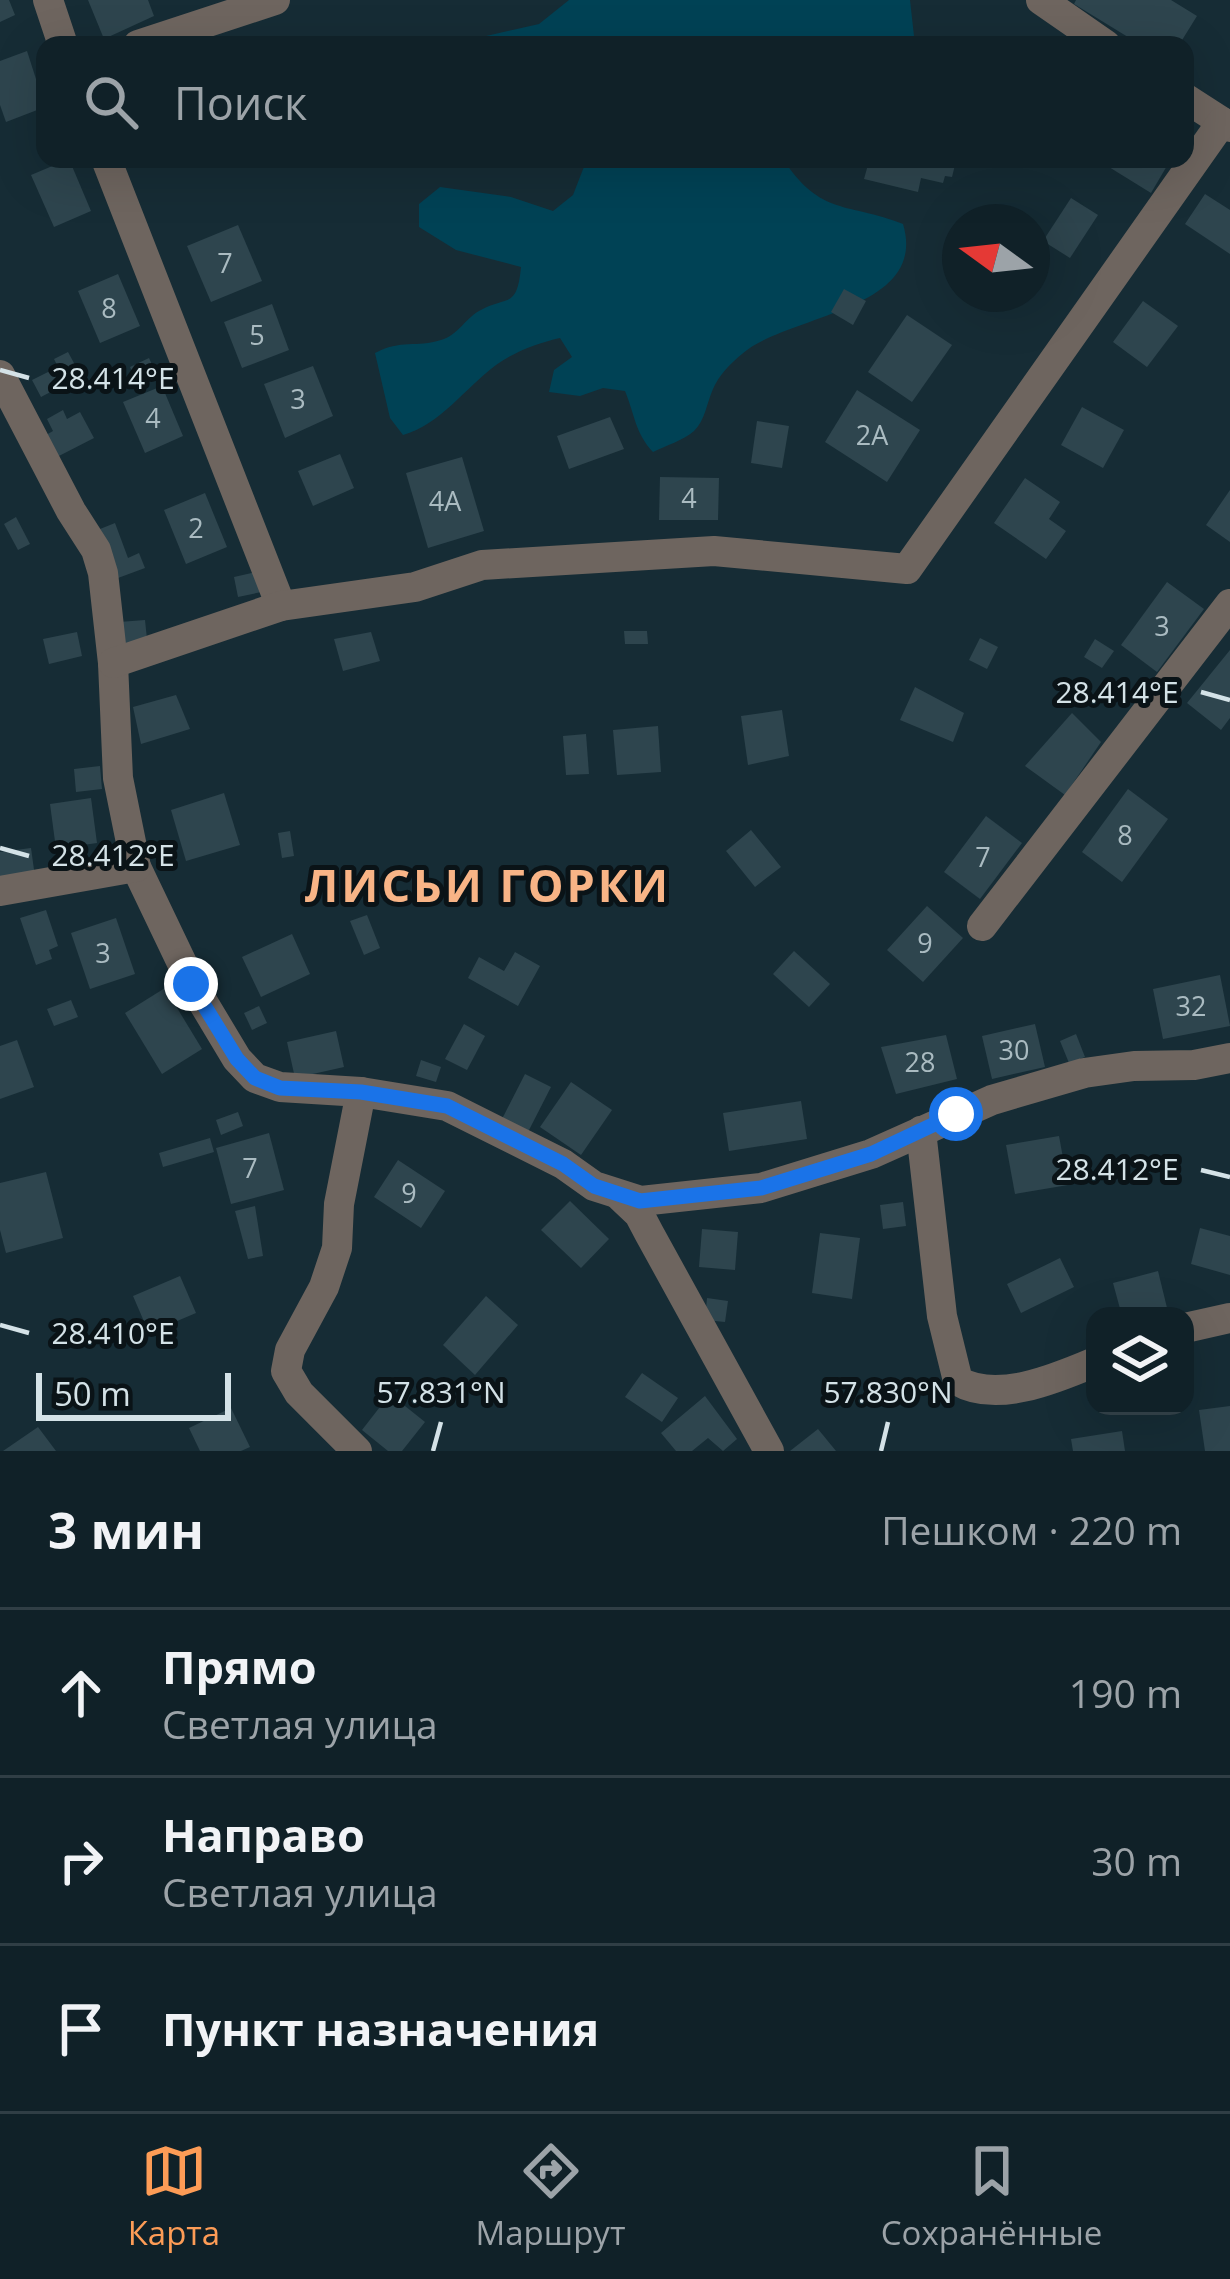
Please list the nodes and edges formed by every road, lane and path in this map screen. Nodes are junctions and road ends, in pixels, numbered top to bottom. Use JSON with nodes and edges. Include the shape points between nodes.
{"nodes":[{"id":1,"x":48,"y":0,"type":"edge"},
{"id":2,"x":275,"y":0,"type":"edge"},
{"id":3,"x":1041,"y":0,"type":"edge"},
{"id":4,"x":60,"y":36,"type":"edge"},
{"id":5,"x":165,"y":36,"type":"edge"},
{"id":6,"x":1093,"y":36,"type":"edge"},
{"id":7,"x":1194,"y":104,"type":"edge"},
{"id":8,"x":1226,"y":125,"type":"edge"},
{"id":9,"x":110,"y":168,"type":"edge"},
{"id":10,"x":0,"y":375,"type":"edge"},
{"id":11,"x":1230,"y":604,"type":"edge"},
{"id":12,"x":281,"y":606,"type":"junction"},
{"id":13,"x":113,"y":664,"type":"junction"},
{"id":14,"x":136,"y":867,"type":"junction"},
{"id":15,"x":0,"y":891,"type":"edge"},
{"id":16,"x":982,"y":926,"type":"dead end"},
{"id":17,"x":1230,"y":1058,"type":"edge"},
{"id":18,"x":361,"y":1092,"type":"junction"},
{"id":19,"x":921,"y":1131,"type":"junction"},
{"id":20,"x":621,"y":1196,"type":"junction"},
{"id":21,"x":1230,"y":1318,"type":"edge"},
{"id":22,"x":1194,"y":1326,"type":"edge"},
{"id":23,"x":1086,"y":1365,"type":"edge"},
{"id":24,"x":357,"y":1451,"type":"edge"},
{"id":25,"x":769,"y":1451,"type":"edge"}],
"edges":[{"from":1,"to":4,"type":"street"},
{"from":2,"to":5,"type":"street"},
{"from":3,"to":6,"type":"street"},
{"from":7,"to":8,"type":"street"},
{"from":8,"to":12,"type":"street","via":[[907,569],[714,551],[482,565],[415,587]]},
{"from":9,"to":12,"type":"street"},
{"from":10,"to":13,"type":"street","via":[[96,550]]},
{"from":11,"to":16,"type":"street"},
{"from":12,"to":13,"type":"street"},
{"from":13,"to":14,"type":"street","via":[[118,778]]},
{"from":14,"to":15,"type":"street"},
{"from":14,"to":18,"type":"street","via":[[191,984],[255,1078],[280,1088]]},
{"from":17,"to":19,"type":"street","via":[[1084,1073]]},
{"from":18,"to":20,"type":"street","via":[[447,1106]]},
{"from":18,"to":24,"type":"street","via":[[337,1248],[286,1371]]},
{"from":19,"to":20,"type":"street","via":[[761,1188],[640,1201]]},
{"from":19,"to":23,"type":"street","via":[[942,1316],[958,1381],[1005,1390]]},
{"from":20,"to":25,"type":"street","via":[[650,1233]]},
{"from":21,"to":22,"type":"street"}]}
